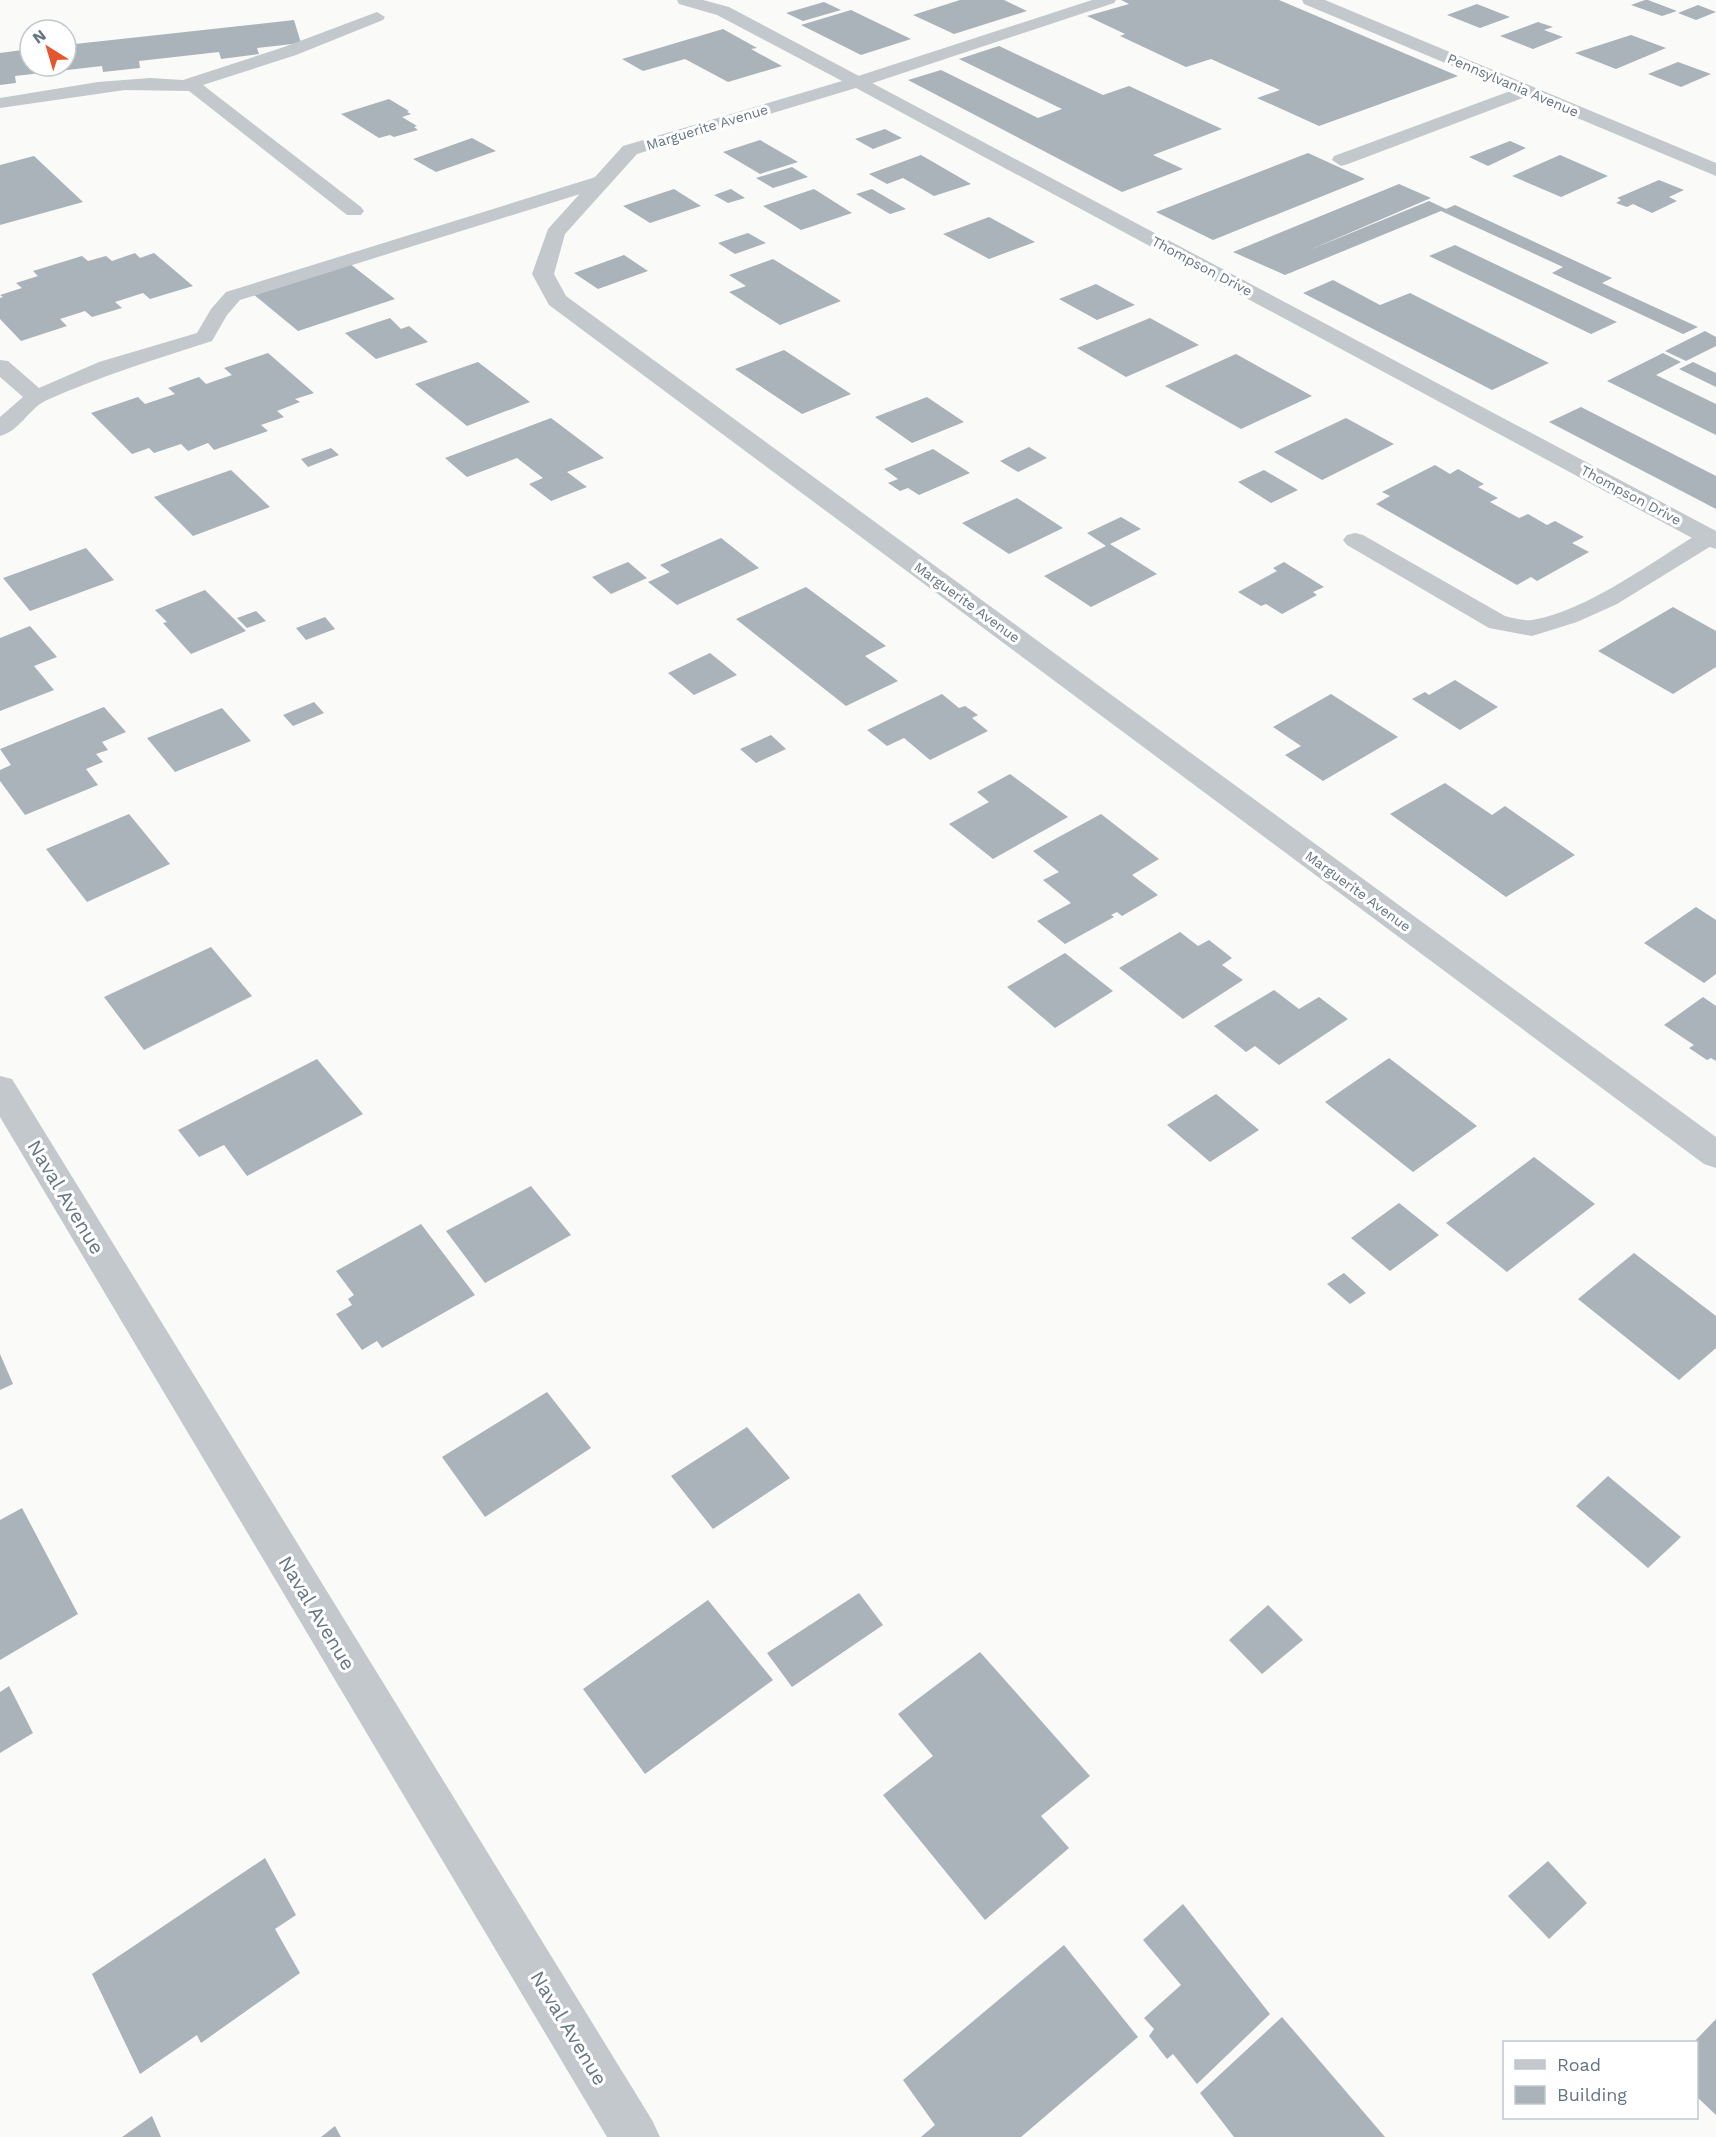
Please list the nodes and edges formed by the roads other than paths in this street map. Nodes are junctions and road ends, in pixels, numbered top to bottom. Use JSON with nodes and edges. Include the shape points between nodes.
{"nodes":[{"id":1,"x":685,"y":0,"type":"edge"},
{"id":2,"x":1108,"y":0,"type":"edge"},
{"id":3,"x":1310,"y":0,"type":"edge"},
{"id":4,"x":377,"y":17,"type":"dead end"},
{"id":5,"x":858,"y":82,"type":"junction"},
{"id":6,"x":186,"y":86,"type":"junction"},
{"id":7,"x":1527,"y":90,"type":"junction"},
{"id":8,"x":0,"y":103,"type":"edge"},
{"id":9,"x":1341,"y":160,"type":"dead end"},
{"id":10,"x":1716,"y":170,"type":"edge"},
{"id":11,"x":602,"y":181,"type":"junction"},
{"id":12,"x":354,"y":211,"type":"dead end"},
{"id":13,"x":0,"y":366,"type":"edge"},
{"id":14,"x":36,"y":397,"type":"junction"},
{"id":15,"x":0,"y":429,"type":"edge"},
{"id":16,"x":1713,"y":539,"type":"edge"},
{"id":17,"x":1355,"y":540,"type":"dead end"},
{"id":18,"x":0,"y":1088,"type":"edge"},
{"id":19,"x":1716,"y":1155,"type":"edge"},
{"id":20,"x":635,"y":2137,"type":"edge"}],
"edges":[{"from":1,"to":5,"type":"street","name":"Thompson Drive","via":[[723,11]]},
{"from":2,"to":5,"type":"lane"},
{"from":3,"to":7,"type":"street","name":"Pennsylvania Avenue"},
{"from":4,"to":6,"type":"lane"},
{"from":5,"to":11,"type":"street","name":"Marguerite Avenue","via":[[630,150]]},
{"from":5,"to":16,"type":"street","name":"Thompson Drive"},
{"from":6,"to":8,"type":"lane","via":[[118,86]]},
{"from":6,"to":12,"type":"lane","via":[[206,94]]},
{"from":7,"to":9,"type":"lane"},
{"from":7,"to":10,"type":"street","name":"Pennsylvania Avenue"},
{"from":11,"to":14,"type":"lane","via":[[233,296],[205,337],[107,367]]},
{"from":11,"to":19,"type":"street","name":"Marguerite Avenue","via":[[555,233],[543,274],[557,300]]},
{"from":13,"to":14,"type":"lane"},
{"from":14,"to":15,"type":"lane"},
{"from":16,"to":17,"type":"lane","via":[[1608,599],[1532,628],[1498,623]]},
{"from":18,"to":20,"type":"street","name":"Naval Avenue"}]}
